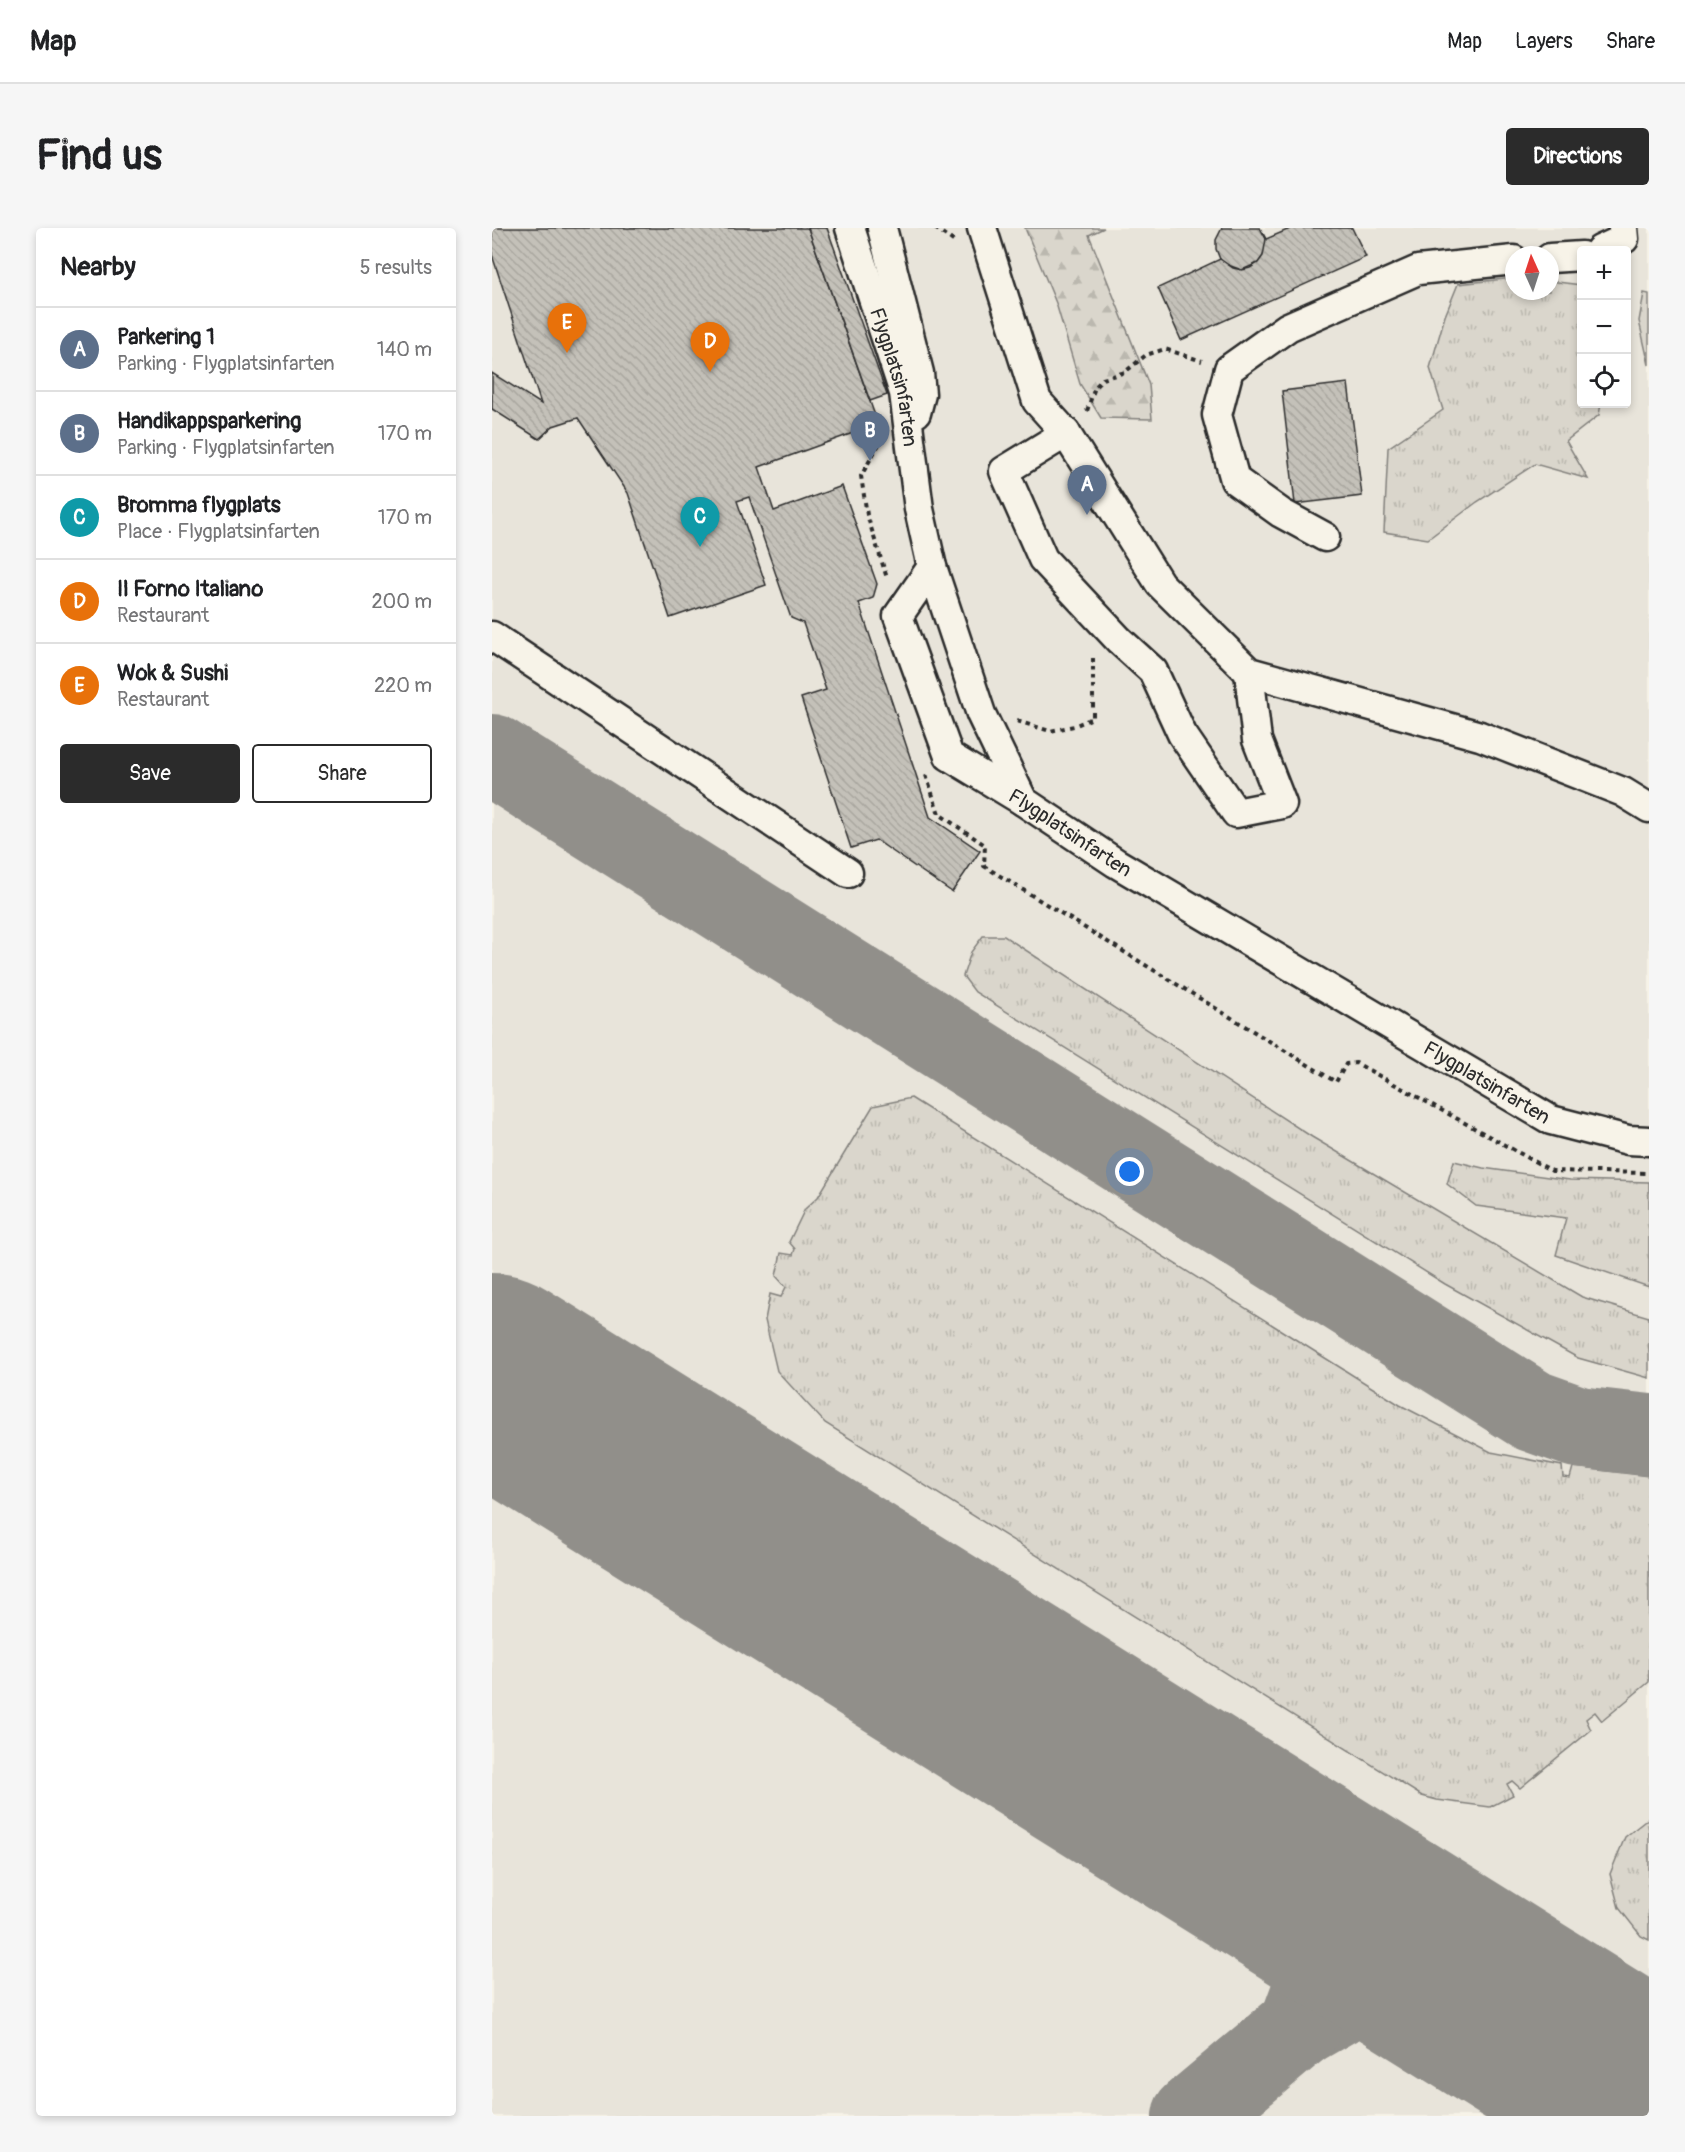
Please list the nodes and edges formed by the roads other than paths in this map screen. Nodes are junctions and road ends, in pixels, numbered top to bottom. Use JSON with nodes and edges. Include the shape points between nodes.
{"nodes":[{"id":1,"x":835,"y":228,"type":"edge"},
{"id":2,"x":850,"y":228,"type":"edge"},
{"id":3,"x":882,"y":228,"type":"edge"},
{"id":4,"x":982,"y":228,"type":"edge"},
{"id":5,"x":1623,"y":228,"type":"edge"},
{"id":6,"x":1608,"y":246,"type":"edge"},
{"id":7,"x":1577,"y":256,"type":"edge"},
{"id":8,"x":1559,"y":257,"type":"edge"},
{"id":9,"x":1505,"y":261,"type":"edge"},
{"id":10,"x":908,"y":425,"type":"junction"},
{"id":11,"x":1066,"y":433,"type":"junction"},
{"id":12,"x":1325,"y":537,"type":"dead end"},
{"id":13,"x":932,"y":567,"type":"junction"},
{"id":14,"x":492,"y":636,"type":"edge"},
{"id":15,"x":1249,"y":672,"type":"junction"},
{"id":16,"x":1023,"y":801,"type":"junction"},
{"id":17,"x":1649,"y":808,"type":"edge"},
{"id":18,"x":848,"y":873,"type":"dead end"},
{"id":19,"x":1649,"y":1141,"type":"edge"}],
"edges":[{"from":1,"to":10,"type":"street","via":[[892,394]]},
{"from":2,"to":10,"type":"street","name":"Flygplatsinfarten","via":[[901,384]]},
{"from":3,"to":10,"type":"street","via":[[919,374],[921,394]]},
{"from":4,"to":11,"type":"street","via":[[1037,401]]},
{"from":5,"to":6,"type":"street","via":[[1624,238]]},
{"from":7,"to":8,"type":"street"},
{"from":9,"to":12,"type":"street","via":[[1418,270],[1288,327],[1229,369],[1217,415],[1235,480],[1281,513]]},
{"from":10,"to":13,"type":"street","name":"Flygplatsinfarten","via":[[919,509]]},
{"from":11,"to":15,"type":"street","via":[[1160,584]]},
{"from":11,"to":15,"type":"street","via":[[1004,471],[1043,560],[1153,670],[1182,734],[1236,813],[1282,804],[1257,740]]},
{"from":13,"to":16,"type":"street","name":"Flygplatsinfarten","via":[[981,714]]},
{"from":13,"to":16,"type":"street","via":[[898,616],[950,756]]},
{"from":14,"to":18,"type":"street"},
{"from":15,"to":17,"type":"street","via":[[1480,736],[1623,792]]},
{"from":16,"to":19,"type":"street","name":"Flygplatsinfarten","via":[[1116,863],[1551,1120],[1628,1140]]}]}
